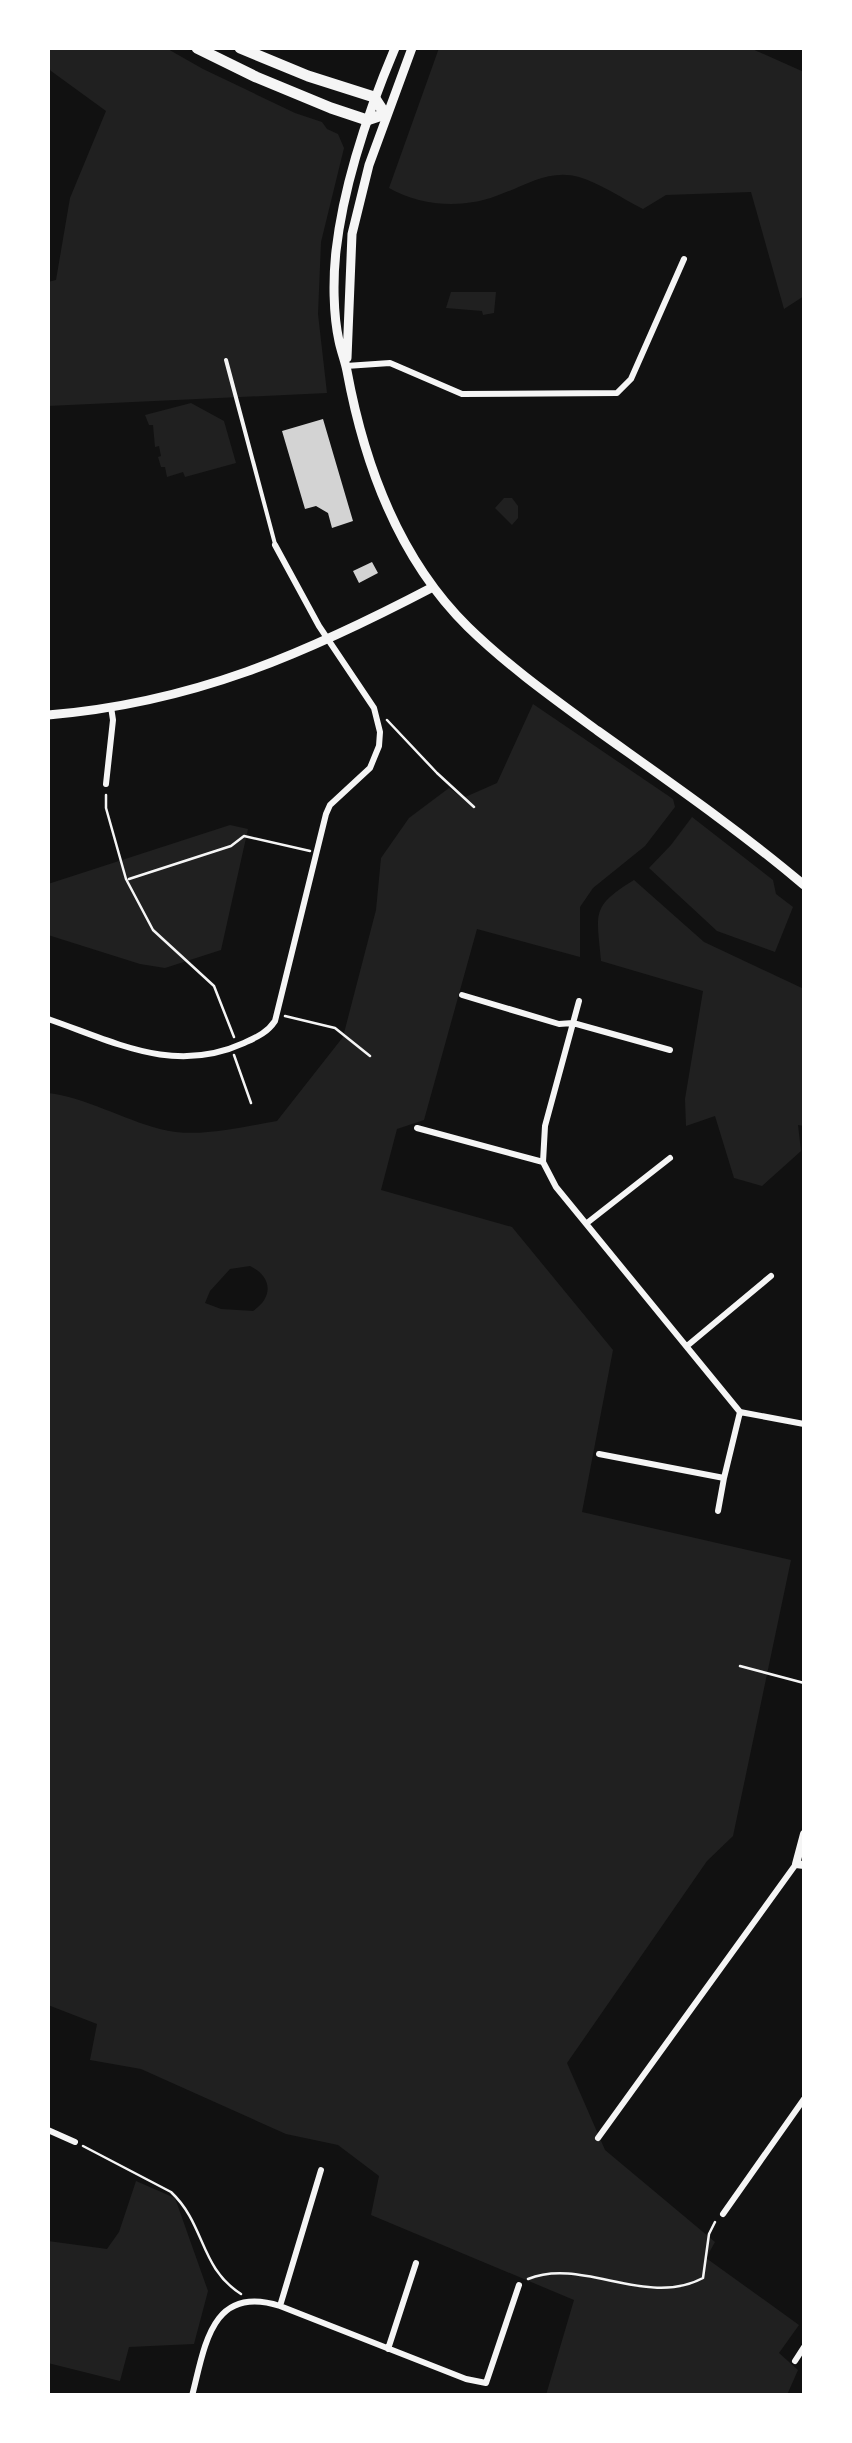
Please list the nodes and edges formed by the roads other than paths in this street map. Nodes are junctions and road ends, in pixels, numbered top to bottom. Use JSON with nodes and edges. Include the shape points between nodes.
{"nodes":[{"id":1,"x":198,"y":48,"type":"edge"},
{"id":2,"x":240,"y":48,"type":"edge"},
{"id":3,"x":395,"y":48,"type":"edge"},
{"id":4,"x":412,"y":48,"type":"edge"},
{"id":5,"x":374,"y":97,"type":"junction"},
{"id":6,"x":385,"y":114,"type":"junction"},
{"id":7,"x":366,"y":120,"type":"junction"},
{"id":8,"x":684,"y":259,"type":"dead end"},
{"id":9,"x":226,"y":360,"type":"dead end"},
{"id":10,"x":346,"y":366,"type":"junction"},
{"id":11,"x":275,"y":545,"type":"joint"},
{"id":12,"x":433,"y":588,"type":"junction"},
{"id":13,"x":328,"y":641,"type":"junction"},
{"id":14,"x":111,"y":707,"type":"junction"},
{"id":15,"x":48,"y":714,"type":"edge"},
{"id":16,"x":106,"y":784,"type":"road end"},
{"id":17,"x":804,"y":885,"type":"edge"},
{"id":18,"x":462,"y":995,"type":"dead end"},
{"id":19,"x":578,"y":1001,"type":"dead end"},
{"id":20,"x":48,"y":1019,"type":"edge"},
{"id":21,"x":573,"y":1024,"type":"junction"},
{"id":22,"x":670,"y":1050,"type":"dead end"},
{"id":23,"x":417,"y":1128,"type":"dead end"},
{"id":24,"x":670,"y":1158,"type":"dead end"},
{"id":25,"x":542,"y":1162,"type":"junction"},
{"id":26,"x":587,"y":1224,"type":"junction"},
{"id":27,"x":772,"y":1276,"type":"dead end"},
{"id":28,"x":687,"y":1346,"type":"junction"},
{"id":29,"x":740,"y":1412,"type":"junction"},
{"id":30,"x":804,"y":1424,"type":"edge"},
{"id":31,"x":600,"y":1454,"type":"dead end"},
{"id":32,"x":724,"y":1478,"type":"junction"},
{"id":33,"x":718,"y":1511,"type":"dead end"},
{"id":34,"x":804,"y":1834,"type":"edge"},
{"id":35,"x":800,"y":1865,"type":"edge"},
{"id":36,"x":804,"y":2099,"type":"edge"},
{"id":37,"x":48,"y":2130,"type":"edge"},
{"id":38,"x":598,"y":2138,"type":"dead end"},
{"id":39,"x":75,"y":2142,"type":"road end"},
{"id":40,"x":321,"y":2170,"type":"dead end"},
{"id":41,"x":723,"y":2214,"type":"road end"},
{"id":42,"x":416,"y":2263,"type":"dead end"},
{"id":43,"x":519,"y":2285,"type":"road end"},
{"id":44,"x":280,"y":2306,"type":"junction"},
{"id":45,"x":804,"y":2347,"type":"edge"},
{"id":46,"x":388,"y":2349,"type":"junction"},
{"id":47,"x":795,"y":2360,"type":"dead end"},
{"id":48,"x":192,"y":2396,"type":"edge"}],
"edges":[{"from":1,"to":7,"type":"highway"},
{"from":2,"to":5,"type":"highway"},
{"from":3,"to":5,"type":"main road"},
{"from":4,"to":6,"type":"main road"},
{"from":5,"to":6,"type":"highway"},
{"from":5,"to":7,"type":"main road"},
{"from":6,"to":7,"type":"highway"},
{"from":6,"to":10,"type":"main road","via":[[352,234]]},
{"from":7,"to":10,"type":"main road","via":[[336,255],[336,319]]},
{"from":8,"to":10,"type":"street","via":[[631,379],[617,393],[462,394],[390,363]]},
{"from":9,"to":11,"type":"lane"},
{"from":10,"to":12,"type":"main road","via":[[361,438],[399,532]]},
{"from":11,"to":13,"type":"street"},
{"from":12,"to":13,"type":"main road"},
{"from":12,"to":17,"type":"main road","via":[[540,689]]},
{"from":13,"to":14,"type":"main road","via":[[218,682]]},
{"from":13,"to":20,"type":"street","via":[[374,708],[380,732],[370,768],[330,805],[268,1032],[210,1056],[178,1059]]},
{"from":14,"to":15,"type":"main road"},
{"from":14,"to":16,"type":"street"},
{"from":18,"to":21,"type":"street"},
{"from":19,"to":21,"type":"street"},
{"from":21,"to":22,"type":"street"},
{"from":21,"to":25,"type":"street"},
{"from":23,"to":25,"type":"street"},
{"from":24,"to":26,"type":"street"},
{"from":25,"to":26,"type":"street"},
{"from":26,"to":28,"type":"street"},
{"from":27,"to":28,"type":"street"},
{"from":28,"to":29,"type":"street"},
{"from":29,"to":30,"type":"street"},
{"from":29,"to":32,"type":"street"},
{"from":31,"to":32,"type":"street"},
{"from":32,"to":33,"type":"street"},
{"from":34,"to":35,"type":"street"},
{"from":35,"to":38,"type":"street"},
{"from":36,"to":41,"type":"street"},
{"from":37,"to":39,"type":"street"},
{"from":40,"to":44,"type":"street"},
{"from":42,"to":46,"type":"street"},
{"from":43,"to":46,"type":"street","via":[[486,2383]]},
{"from":44,"to":46,"type":"street"},
{"from":44,"to":48,"type":"street","via":[[251,2300],[213,2322]]},
{"from":45,"to":47,"type":"street"}]}
